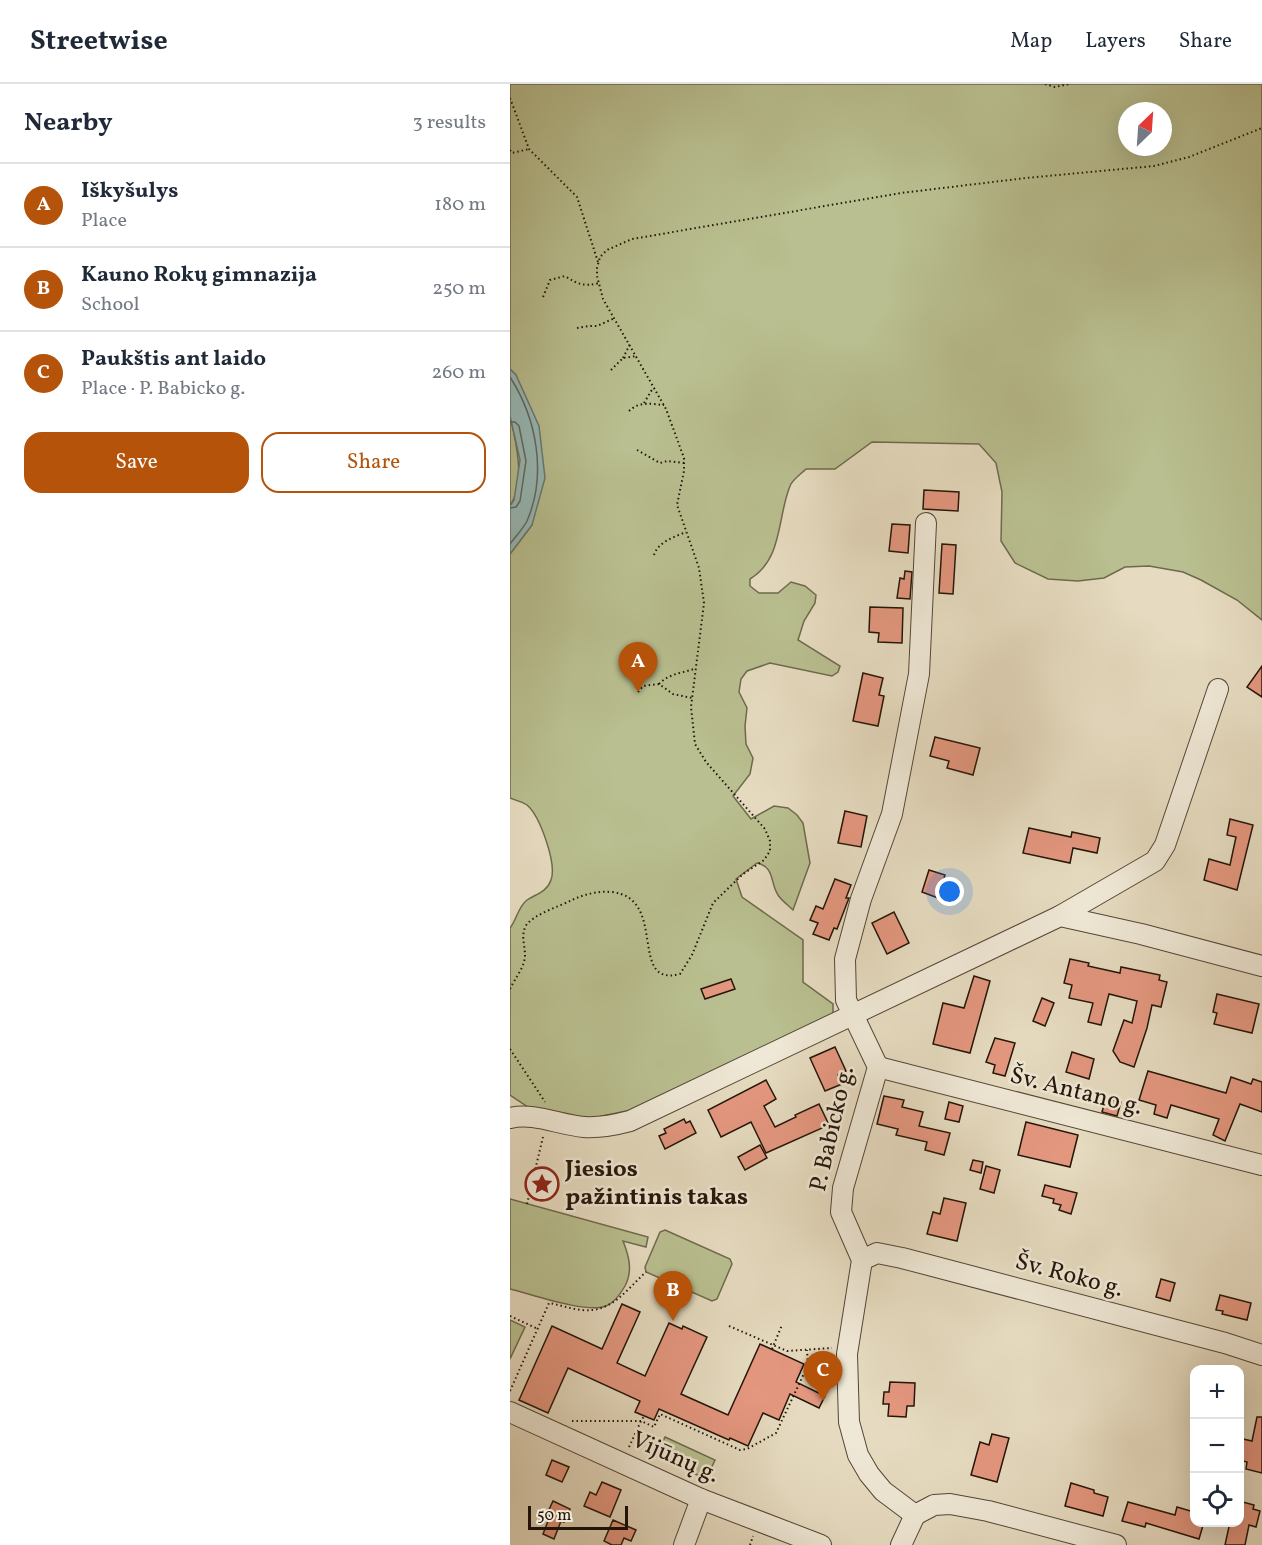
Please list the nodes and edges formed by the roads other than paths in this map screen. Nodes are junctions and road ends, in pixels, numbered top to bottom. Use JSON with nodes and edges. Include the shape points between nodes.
{"nodes":[{"id":1,"x":926,"y":523,"type":"dead end"},
{"id":2,"x":1218,"y":689,"type":"dead end"},
{"id":3,"x":1060,"y":916,"type":"junction"},
{"id":4,"x":1262,"y":966,"type":"edge"},
{"id":5,"x":854,"y":1016,"type":"junction"},
{"id":6,"x":878,"y":1067,"type":"junction"},
{"id":7,"x":510,"y":1118,"type":"edge"},
{"id":8,"x":1262,"y":1165,"type":"edge"},
{"id":9,"x":862,"y":1260,"type":"junction"},
{"id":10,"x":1262,"y":1356,"type":"edge"},
{"id":11,"x":510,"y":1412,"type":"edge"},
{"id":12,"x":701,"y":1499,"type":"junction"},
{"id":13,"x":915,"y":1515,"type":"junction"},
{"id":14,"x":684,"y":1545,"type":"edge"},
{"id":15,"x":822,"y":1545,"type":"edge"},
{"id":16,"x":901,"y":1545,"type":"edge"},
{"id":17,"x":1116,"y":1545,"type":"edge"}],
"edges":[{"from":1,"to":5,"type":"street","via":[[919,674],[892,814],[861,899],[845,959],[846,1000]]},
{"from":2,"to":3,"type":"street","name":"P. Babicko g.","via":[[1165,845],[1155,861]]},
{"from":3,"to":4,"type":"street"},
{"from":3,"to":5,"type":"street","name":"P. Babicko g."},
{"from":5,"to":6,"type":"street","name":"P. Babicko g."},
{"from":5,"to":7,"type":"street","name":"P. Babicko g.","via":[[630,1121],[584,1127],[520,1116]]},
{"from":6,"to":8,"type":"street","name":"Šv. Antano g."},
{"from":6,"to":9,"type":"street","name":"P. Babicko g.","via":[[843,1188],[841,1212]]},
{"from":9,"to":10,"type":"street","name":"Šv. Roko g.","via":[[877,1254],[902,1258]]},
{"from":9,"to":13,"type":"street","via":[[847,1354],[849,1422],[858,1455],[869,1474],[883,1491]]},
{"from":11,"to":12,"type":"street","name":"Vijūnų g."},
{"from":12,"to":14,"type":"street"},
{"from":12,"to":15,"type":"street","name":"Vijūnų g."},
{"from":13,"to":16,"type":"street"},
{"from":13,"to":17,"type":"street","via":[[934,1505],[950,1504]]}]}
